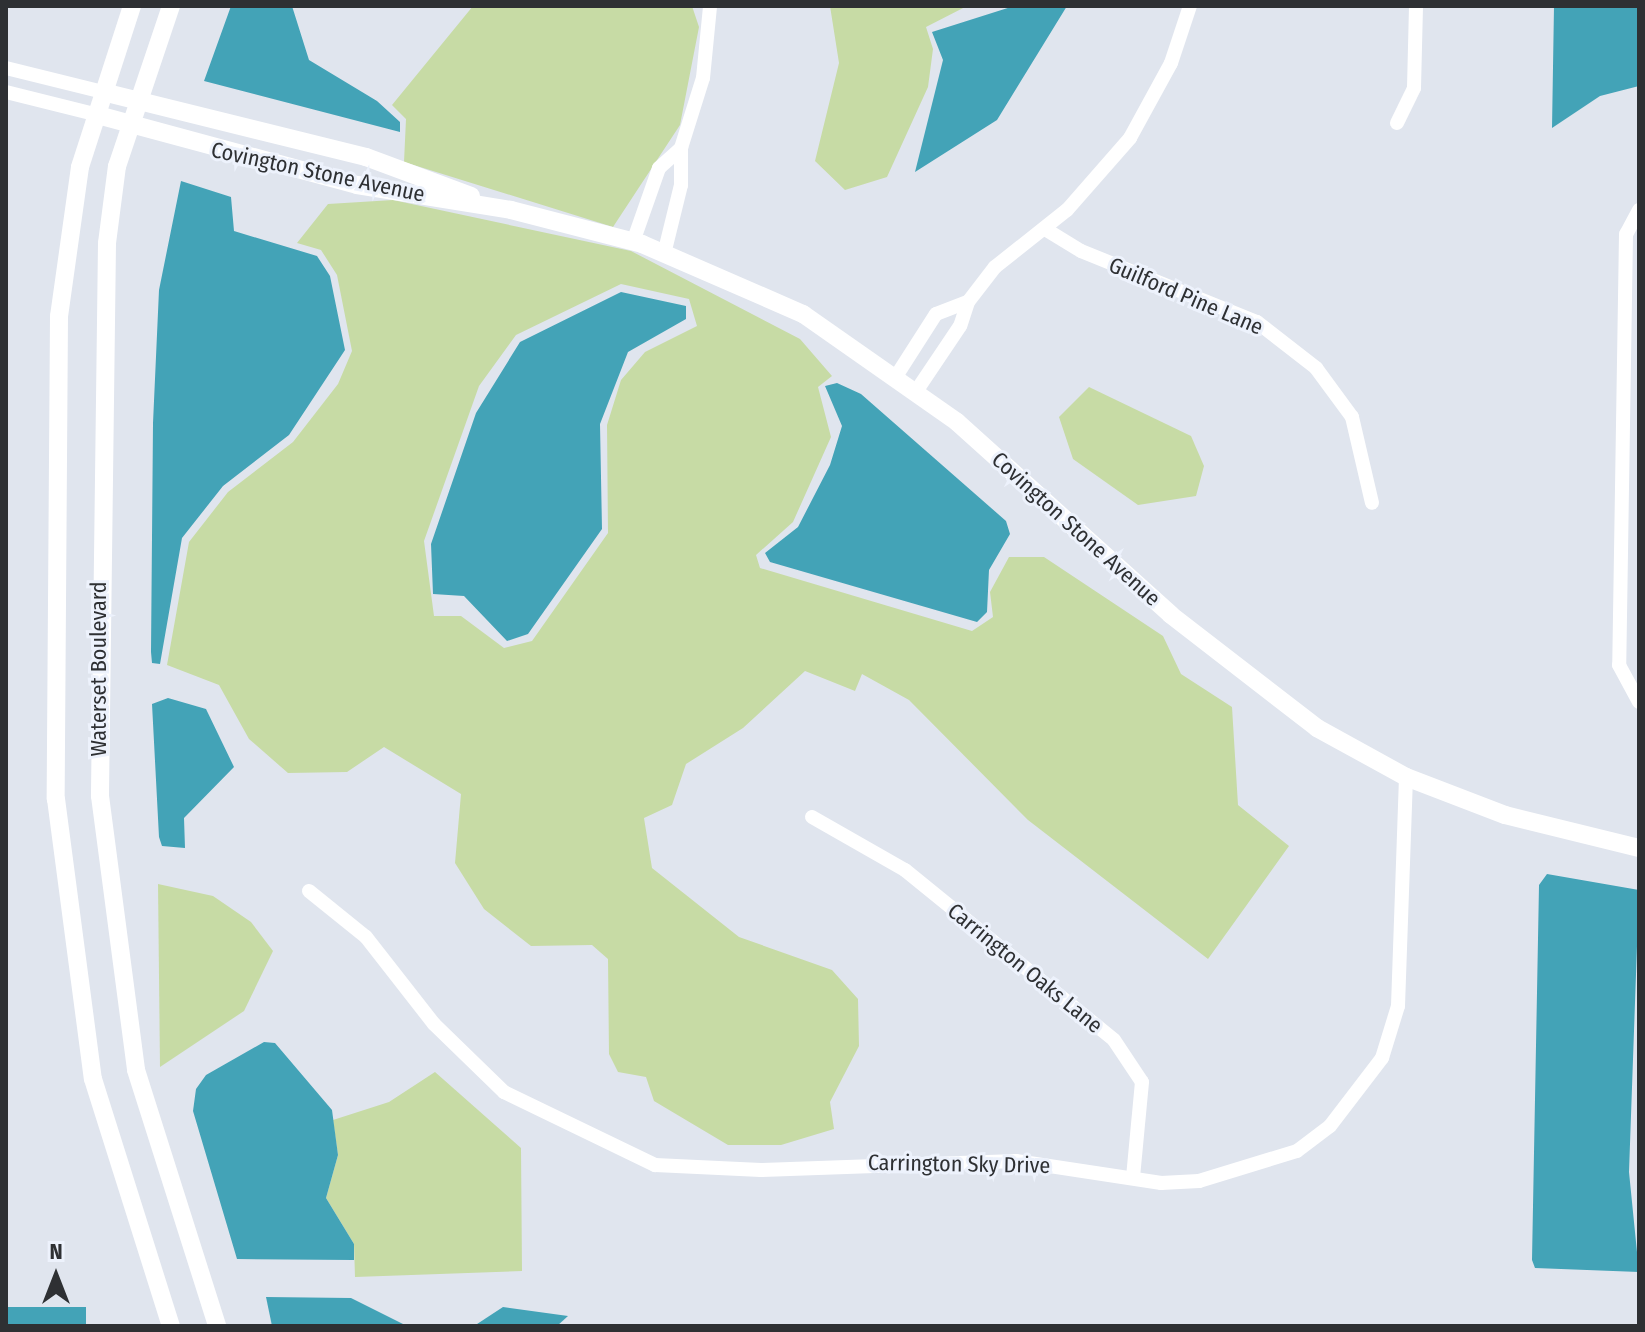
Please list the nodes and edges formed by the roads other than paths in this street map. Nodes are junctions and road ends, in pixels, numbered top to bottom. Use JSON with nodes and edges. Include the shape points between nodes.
{"nodes":[{"id":1,"x":132,"y":6,"type":"edge"},
{"id":2,"x":171,"y":6,"type":"edge"},
{"id":3,"x":710,"y":6,"type":"edge"},
{"id":4,"x":1190,"y":6,"type":"edge"},
{"id":5,"x":1416,"y":6,"type":"edge"},
{"id":6,"x":6,"y":68,"type":"edge"},
{"id":7,"x":6,"y":92,"type":"edge"},
{"id":8,"x":103,"y":92,"type":"junction"},
{"id":9,"x":138,"y":100,"type":"junction"},
{"id":10,"x":94,"y":114,"type":"junction"},
{"id":11,"x":1397,"y":123,"type":"dead end"},
{"id":12,"x":127,"y":128,"type":"junction"},
{"id":13,"x":681,"y":148,"type":"junction"},
{"id":14,"x":511,"y":210,"type":"junction"},
{"id":15,"x":1639,"y":210,"type":"edge"},
{"id":16,"x":1045,"y":229,"type":"junction"},
{"id":17,"x":633,"y":242,"type":"junction"},
{"id":18,"x":664,"y":254,"type":"junction"},
{"id":19,"x":968,"y":302,"type":"junction"},
{"id":20,"x":895,"y":378,"type":"junction"},
{"id":21,"x":915,"y":393,"type":"junction"},
{"id":22,"x":1372,"y":503,"type":"dead end"},
{"id":23,"x":1639,"y":702,"type":"edge"},
{"id":24,"x":1406,"y":777,"type":"junction"},
{"id":25,"x":812,"y":817,"type":"dead end"},
{"id":26,"x":1639,"y":848,"type":"edge"},
{"id":27,"x":309,"y":891,"type":"dead end"},
{"id":28,"x":1133,"y":1178,"type":"junction"},
{"id":29,"x":171,"y":1326,"type":"edge"},
{"id":30,"x":217,"y":1326,"type":"edge"}],
"edges":[{"from":1,"to":8,"type":"street","name":"Waterset Boulevard"},
{"from":2,"to":9,"type":"street","name":"Waterset Boulevard"},
{"from":3,"to":13,"type":"street","via":[[703,78]]},
{"from":4,"to":16,"type":"street","via":[[1171,63],[1130,138]]},
{"from":5,"to":11,"type":"street","via":[[1414,88]]},
{"from":6,"to":8,"type":"street"},
{"from":7,"to":10,"type":"street"},
{"from":8,"to":9,"type":"street","name":"Covington Stone Avenue"},
{"from":8,"to":10,"type":"street","name":"Waterset Boulevard"},
{"from":9,"to":12,"type":"street","name":"Waterset Boulevard"},
{"from":9,"to":14,"type":"street","name":"Covington Stone Avenue","via":[[366,157]]},
{"from":10,"to":12,"type":"street","name":"Covington Stone Avenue"},
{"from":10,"to":29,"type":"street","name":"Waterset Boulevard","via":[[69,222],[59,316],[56,799],[93,1079]]},
{"from":12,"to":14,"type":"street","name":"Covington Stone Avenue","via":[[357,185]]},
{"from":12,"to":30,"type":"street","name":"Waterset Boulevard","via":[[107,243],[101,364],[100,796],[136,1070]]},
{"from":13,"to":17,"type":"street","via":[[659,168]]},
{"from":13,"to":18,"type":"street","via":[[681,185]]},
{"from":14,"to":17,"type":"street","name":"Covington Stone Avenue"},
{"from":15,"to":23,"type":"street","via":[[1626,234],[1619,665]]},
{"from":16,"to":19,"type":"street","via":[[995,267]]},
{"from":16,"to":22,"type":"street","name":"Guilford Pine Lane","via":[[1081,251],[1257,322],[1316,368],[1352,417]]},
{"from":17,"to":18,"type":"street","name":"Covington Stone Avenue"},
{"from":18,"to":20,"type":"street","name":"Covington Stone Avenue","via":[[803,314]]},
{"from":19,"to":20,"type":"street","via":[[936,314]]},
{"from":19,"to":21,"type":"street","via":[[960,326]]},
{"from":20,"to":21,"type":"street","name":"Covington Stone Avenue"},
{"from":21,"to":24,"type":"street","name":"Covington Stone Avenue","via":[[1171,615],[1317,728]]},
{"from":24,"to":26,"type":"street","name":"Covington Stone Avenue","via":[[1505,815]]},
{"from":24,"to":28,"type":"street","name":"Carrington Sky Drive","via":[[1398,1006],[1382,1058],[1354,1099],[1297,1151],[1199,1181]]},
{"from":25,"to":28,"type":"street","name":"Carrington Oaks Lane","via":[[905,870],[1114,1040],[1142,1082]]},
{"from":27,"to":28,"type":"street","name":"Carrington Sky Drive","via":[[366,937],[450,1043],[504,1092],[641,1160],[761,1170],[1016,1161]]}]}
